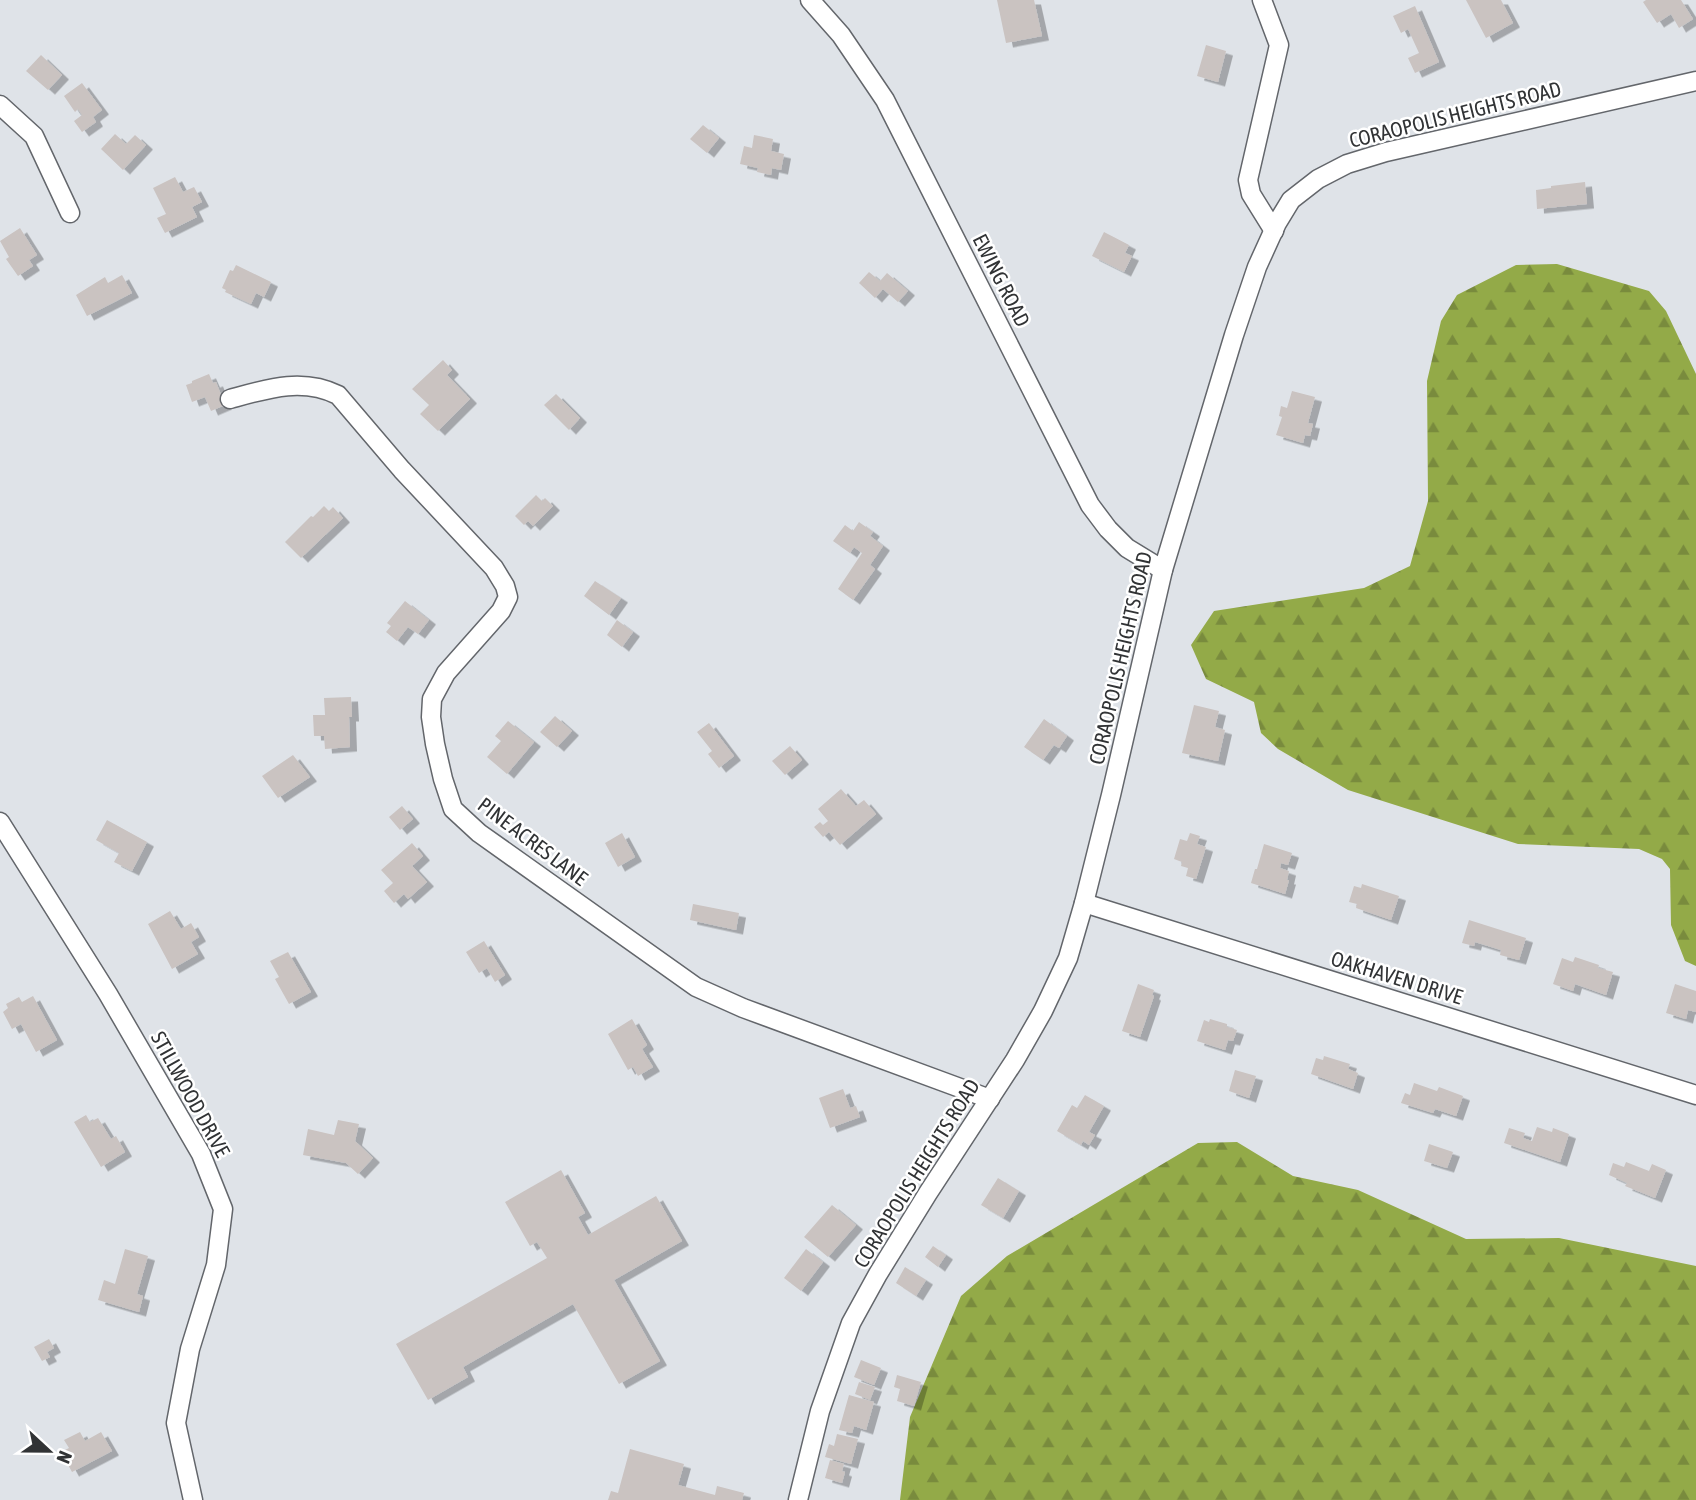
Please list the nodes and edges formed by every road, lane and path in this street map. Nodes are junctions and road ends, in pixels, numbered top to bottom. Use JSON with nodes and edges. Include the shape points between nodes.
{"nodes":[{"id":1,"x":810,"y":0,"type":"edge"},
{"id":2,"x":1262,"y":0,"type":"edge"},
{"id":3,"x":1696,"y":81,"type":"edge"},
{"id":4,"x":0,"y":104,"type":"edge"},
{"id":5,"x":70,"y":213,"type":"dead end"},
{"id":6,"x":1273,"y":231,"type":"junction"},
{"id":7,"x":230,"y":399,"type":"dead end"},
{"id":8,"x":1163,"y":570,"type":"junction"},
{"id":9,"x":0,"y":822,"type":"edge"},
{"id":10,"x":1084,"y":903,"type":"junction"},
{"id":11,"x":1696,"y":1095,"type":"edge"},
{"id":12,"x":990,"y":1099,"type":"junction"},
{"id":13,"x":193,"y":1500,"type":"edge"},
{"id":14,"x":798,"y":1500,"type":"edge"}],
"edges":[{"from":1,"to":8,"type":"street","name":"EWING ROAD","via":[[841,35],[885,100],[1090,505],[1127,548]]},
{"from":2,"to":6,"type":"street","via":[[1279,45],[1248,180]]},
{"from":3,"to":6,"type":"street","name":"CORAOPOLIS HEIGHTS ROAD","via":[[1347,164],[1318,178],[1291,200]]},
{"from":4,"to":5,"type":"street","via":[[34,136]]},
{"from":6,"to":8,"type":"street","name":"CORAOPOLIS HEIGHTS ROAD","via":[[1234,335]]},
{"from":7,"to":12,"type":"street","name":"PINE ACRES LANE","via":[[275,387],[306,385],[338,395],[494,568],[505,586],[508,597],[501,611],[446,673],[432,699],[430,717],[453,809],[479,833],[696,987]]},
{"from":8,"to":10,"type":"street","name":"CORAOPOLIS HEIGHTS ROAD"},
{"from":9,"to":13,"type":"street","name":"STILLWOOD DRIVE","via":[[201,1154],[223,1209],[216,1265],[190,1349],[176,1423]]},
{"from":10,"to":11,"type":"street","name":"OAKHAVEN DRIVE"},
{"from":10,"to":12,"type":"street","name":"CORAOPOLIS HEIGHTS ROAD","via":[[1068,958],[1043,1011]]},
{"from":12,"to":14,"type":"street","name":"CORAOPOLIS HEIGHTS ROAD","via":[[851,1323],[820,1411]]}]}
